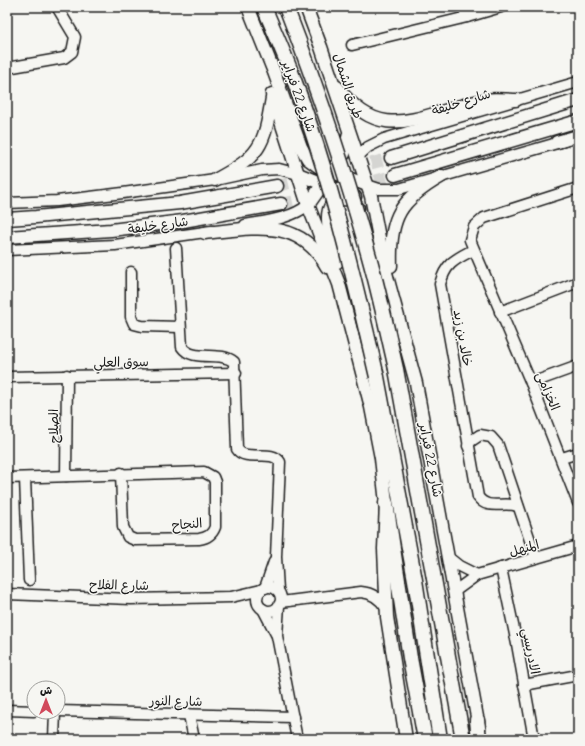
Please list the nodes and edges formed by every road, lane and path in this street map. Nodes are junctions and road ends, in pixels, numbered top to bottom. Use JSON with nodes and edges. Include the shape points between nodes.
{"nodes":[{"id":1,"x":57,"y":7,"type":"edge"},
{"id":2,"x":248,"y":7,"type":"edge"},
{"id":3,"x":264,"y":7,"type":"edge"},
{"id":4,"x":286,"y":7,"type":"edge"},
{"id":5,"x":306,"y":7,"type":"edge"},
{"id":6,"x":463,"y":7,"type":"edge"},
{"id":7,"x":501,"y":7,"type":"edge"},
{"id":8,"x":467,"y":18,"type":"junction"},
{"id":9,"x":352,"y":45,"type":"dead end"},
{"id":10,"x":7,"y":68,"type":"edge"},
{"id":11,"x":274,"y":72,"type":"junction"},
{"id":12,"x":332,"y":80,"type":"junction"},
{"id":13,"x":578,"y":82,"type":"edge"},
{"id":14,"x":272,"y":94,"type":"junction"},
{"id":15,"x":516,"y":100,"type":"junction"},
{"id":16,"x":578,"y":100,"type":"edge"},
{"id":17,"x":578,"y":121,"type":"edge"},
{"id":18,"x":349,"y":133,"type":"junction"},
{"id":19,"x":578,"y":137,"type":"edge"},
{"id":20,"x":558,"y":142,"type":"joint"},
{"id":21,"x":301,"y":147,"type":"junction"},
{"id":22,"x":357,"y":157,"type":"junction"},
{"id":23,"x":391,"y":158,"type":"tunnel mouth"},
{"id":24,"x":298,"y":174,"type":"junction"},
{"id":25,"x":337,"y":174,"type":"junction"},
{"id":26,"x":395,"y":175,"type":"tunnel mouth"},
{"id":27,"x":442,"y":176,"type":"junction"},
{"id":28,"x":215,"y":180,"type":"junction"},
{"id":29,"x":367,"y":185,"type":"junction"},
{"id":30,"x":277,"y":186,"type":"tunnel mouth"},
{"id":31,"x":329,"y":186,"type":"junction"},
{"id":32,"x":577,"y":192,"type":"edge"},
{"id":33,"x":7,"y":203,"type":"edge"},
{"id":34,"x":281,"y":204,"type":"tunnel mouth"},
{"id":35,"x":308,"y":205,"type":"junction"},
{"id":36,"x":374,"y":211,"type":"junction"},
{"id":37,"x":7,"y":219,"type":"edge"},
{"id":38,"x":316,"y":223,"type":"junction"},
{"id":39,"x":205,"y":233,"type":"junction"},
{"id":40,"x":7,"y":238,"type":"edge"},
{"id":41,"x":176,"y":248,"type":"dead end"},
{"id":42,"x":7,"y":250,"type":"edge"},
{"id":43,"x":473,"y":250,"type":"junction"},
{"id":44,"x":385,"y":269,"type":"junction"},
{"id":45,"x":131,"y":272,"type":"dead end"},
{"id":46,"x":578,"y":282,"type":"edge"},
{"id":47,"x":339,"y":284,"type":"junction"},
{"id":48,"x":391,"y":288,"type":"junction"},
{"id":49,"x":344,"y":303,"type":"junction"},
{"id":50,"x":500,"y":312,"type":"junction"},
{"id":51,"x":180,"y":326,"type":"junction"},
{"id":52,"x":578,"y":366,"type":"edge"},
{"id":53,"x":236,"y":373,"type":"junction"},
{"id":54,"x":67,"y":375,"type":"junction"},
{"id":55,"x":7,"y":377,"type":"edge"},
{"id":56,"x":531,"y":383,"type":"junction"},
{"id":57,"x":468,"y":446,"type":"junction"},
{"id":58,"x":578,"y":453,"type":"edge"},
{"id":59,"x":562,"y":458,"type":"junction"},
{"id":60,"x":122,"y":473,"type":"junction"},
{"id":61,"x":66,"y":476,"type":"junction"},
{"id":62,"x":7,"y":478,"type":"edge"},
{"id":63,"x":25,"y":478,"type":"junction"},
{"id":64,"x":386,"y":503,"type":"junction"},
{"id":65,"x":578,"y":503,"type":"edge"},
{"id":66,"x":518,"y":506,"type":"junction"},
{"id":67,"x":578,"y":546,"type":"edge"},
{"id":68,"x":276,"y":557,"type":"junction"},
{"id":69,"x":449,"y":558,"type":"junction"},
{"id":70,"x":536,"y":558,"type":"junction"},
{"id":71,"x":501,"y":568,"type":"junction"},
{"id":72,"x":478,"y":575,"type":"junction"},
{"id":73,"x":29,"y":580,"type":"dead end"},
{"id":74,"x":263,"y":589,"type":"junction"},
{"id":75,"x":278,"y":590,"type":"junction"},
{"id":76,"x":455,"y":591,"type":"junction"},
{"id":77,"x":7,"y":594,"type":"edge"},
{"id":78,"x":231,"y":598,"type":"junction"},
{"id":79,"x":280,"y":603,"type":"junction"},
{"id":80,"x":261,"y":608,"type":"junction"},
{"id":81,"x":386,"y":608,"type":"junction"},
{"id":82,"x":277,"y":636,"type":"junction"},
{"id":83,"x":578,"y":675,"type":"edge"},
{"id":84,"x":524,"y":685,"type":"junction"},
{"id":85,"x":7,"y":710,"type":"edge"},
{"id":86,"x":26,"y":711,"type":"edge"},
{"id":87,"x":66,"y":711,"type":"edge"},
{"id":88,"x":189,"y":715,"type":"junction"},
{"id":89,"x":293,"y":717,"type":"junction"},
{"id":90,"x":55,"y":720,"type":"edge"},
{"id":91,"x":477,"y":720,"type":"joint"},
{"id":92,"x":54,"y":739,"type":"edge"},
{"id":93,"x":194,"y":739,"type":"edge"},
{"id":94,"x":297,"y":739,"type":"edge"},
{"id":95,"x":406,"y":739,"type":"edge"},
{"id":96,"x":425,"y":739,"type":"edge"},
{"id":97,"x":440,"y":739,"type":"edge"},
{"id":98,"x":462,"y":739,"type":"edge"},
{"id":99,"x":480,"y":739,"type":"edge"},
{"id":100,"x":534,"y":739,"type":"edge"}],
"edges":[{"from":1,"to":10,"type":"street","via":[[74,37],[72,52],[64,58]]},
{"from":2,"to":11,"type":"main road"},
{"from":3,"to":97,"type":"highway","name":"شارع 22 فبراير","bridge":true,"via":[[294,80],[352,268],[377,377],[415,580]]},
{"from":4,"to":98,"type":"highway","name":"شارع 22 فبراير","bridge":true,"via":[[311,73],[374,275],[396,369]]},
{"from":5,"to":12,"type":"main road","name":"طريق الشمال"},
{"from":6,"to":8,"type":"street"},
{"from":7,"to":8,"type":"street"},
{"from":8,"to":9,"type":"street"},
{"from":11,"to":14,"type":"main road"},
{"from":11,"to":21,"type":"main road"},
{"from":12,"to":15,"type":"main road","via":[[356,108],[386,122],[402,122],[485,100]]},
{"from":12,"to":18,"type":"main road","name":"طريق الشمال"},
{"from":13,"to":15,"type":"street","name":"شارع خليفة"},
{"from":14,"to":24,"type":"main road"},
{"from":14,"to":28,"type":"main road","via":[[267,130],[256,152],[236,169]]},
{"from":15,"to":22,"type":"street","name":"شارع خليفة","via":[[384,139],[368,147]]},
{"from":16,"to":23,"type":"main road"},
{"from":17,"to":26,"type":"main road"},
{"from":18,"to":21,"type":"main road","via":[[330,149],[314,151]]},
{"from":18,"to":22,"type":"main road","name":"شارع 22 فبراير"},
{"from":18,"to":25,"type":"main road","name":"طريق الشمال"},
{"from":19,"to":20,"type":"main road"},
{"from":20,"to":27,"type":"street"},
{"from":21,"to":25,"type":"main road","via":[[313,164]]},
{"from":22,"to":25,"type":"main road"},
{"from":22,"to":29,"type":"main road","name":"شارع 22 فبراير"},
{"from":24,"to":28,"type":"street","via":[[273,169]]},
{"from":24,"to":31,"type":"main road"},
{"from":24,"to":35,"type":"main road"},
{"from":25,"to":29,"type":"main road"},
{"from":25,"to":31,"type":"main road","name":"طريق الشمال"},
{"from":27,"to":29,"type":"street","via":[[399,189],[379,189]]},
{"from":27,"to":48,"type":"main road","via":[[417,191],[397,215],[391,236]]},
{"from":28,"to":33,"type":"street","via":[[58,201]]},
{"from":29,"to":36,"type":"main road","name":"شارع 22 فبراير"},
{"from":30,"to":37,"type":"main road","name":"شارع خليفة","via":[[180,204]]},
{"from":31,"to":35,"type":"main road","name":"طريق الشمال"},
{"from":31,"to":36,"type":"main road","via":[[357,198]]},
{"from":31,"to":38,"type":"main road"},
{"from":32,"to":43,"type":"street","name":"الخزامى","via":[[488,216],[476,223],[472,231],[470,240]]},
{"from":34,"to":40,"type":"main road","name":"شارع خليفة","via":[[127,228]]},
{"from":35,"to":38,"type":"main road"},
{"from":35,"to":39,"type":"street","name":"شارع خليفة","via":[[297,213],[281,218]]},
{"from":36,"to":44,"type":"main road","name":"شارع 22 فبراير"},
{"from":38,"to":47,"type":"main road"},
{"from":39,"to":42,"type":"street","name":"شارع خليفة","via":[[115,245]]},
{"from":39,"to":49,"type":"main road","via":[[265,228],[288,231],[300,237],[317,251],[335,280]]},
{"from":41,"to":51,"type":"street"},
{"from":43,"to":50,"type":"street","name":"الخزامى"},
{"from":43,"to":57,"type":"street","name":"خالد بن زيد","via":[[450,263],[444,270],[440,284]]},
{"from":44,"to":47,"type":"main road","via":[[374,249],[358,206],[346,199],[338,200],[330,206],[327,214]]},
{"from":44,"to":48,"type":"main road","name":"شارع 22 فبراير"},
{"from":45,"to":51,"type":"street","via":[[131,317],[134,324]]},
{"from":46,"to":50,"type":"street"},
{"from":47,"to":49,"type":"main road"},
{"from":48,"to":69,"type":"main road","name":"شارع 22 فبراير","via":[[416,383]]},
{"from":49,"to":64,"type":"main road","via":[[371,407],[381,458]]},
{"from":50,"to":56,"type":"street","name":"الخزامى"},
{"from":51,"to":53,"type":"street","via":[[182,348],[185,352],[230,358],[234,362]]},
{"from":52,"to":56,"type":"street"},
{"from":53,"to":54,"type":"street","name":"سوق العلي"},
{"from":53,"to":68,"type":"street","via":[[238,449],[244,454],[276,458],[280,462]]},
{"from":54,"to":55,"type":"street","name":"سوق العلي"},
{"from":54,"to":61,"type":"street","name":"الصلاح"},
{"from":56,"to":59,"type":"street","name":"الخزامى"},
{"from":57,"to":66,"type":"street","name":"خالد بن زيد","via":[[481,501],[491,506]]},
{"from":57,"to":66,"type":"street","via":[[480,435],[495,440]]},
{"from":58,"to":59,"type":"street"},
{"from":59,"to":65,"type":"street","name":"الخزامى"},
{"from":60,"to":60,"type":"street","name":"النجاح","via":[[209,474],[214,482],[213,532],[199,539],[128,538],[123,526]]},
{"from":60,"to":61,"type":"street","name":"النجاح"},
{"from":61,"to":63,"type":"street","name":"النجاح"},
{"from":62,"to":63,"type":"street","name":"النجاح"},
{"from":63,"to":73,"type":"street"},
{"from":64,"to":81,"type":"main road"},
{"from":64,"to":96,"type":"highway"},
{"from":66,"to":70,"type":"street"},
{"from":67,"to":70,"type":"street","name":"المنهل"},
{"from":68,"to":74,"type":"street"},
{"from":68,"to":75,"type":"street"},
{"from":69,"to":72,"type":"street"},
{"from":69,"to":76,"type":"main road","name":"شارع 22 فبراير"},
{"from":70,"to":71,"type":"street","name":"المنهل"},
{"from":71,"to":72,"type":"street","name":"المنهل"},
{"from":71,"to":84,"type":"street","name":"الادريسي"},
{"from":72,"to":76,"type":"street","name":"المنهل"},
{"from":74,"to":75,"type":"street","via":[[272,587]]},
{"from":74,"to":78,"type":"street","name":"شارع الفلاح"},
{"from":74,"to":80,"type":"street","via":[[257,598]]},
{"from":75,"to":79,"type":"street","via":[[281,595]]},
{"from":76,"to":91,"type":"main road","name":"شارع 22 فبراير"},
{"from":77,"to":78,"type":"street","name":"شارع الفلاح","via":[[131,599]]},
{"from":78,"to":80,"type":"street","name":"شارع الفلاح"},
{"from":79,"to":80,"type":"street","via":[[270,611]]},
{"from":79,"to":81,"type":"street","via":[[361,592],[378,598]]},
{"from":79,"to":82,"type":"street"},
{"from":80,"to":82,"type":"street"},
{"from":81,"to":95,"type":"main road"},
{"from":82,"to":89,"type":"street"},
{"from":83,"to":84,"type":"street"},
{"from":84,"to":100,"type":"street","name":"الادريسي"},
{"from":85,"to":86,"type":"street"},
{"from":87,"to":88,"type":"street","name":"شارع النور"},
{"from":88,"to":89,"type":"street","name":"شارع النور"},
{"from":88,"to":93,"type":"street"},
{"from":89,"to":94,"type":"street"},
{"from":90,"to":92,"type":"street"},
{"from":91,"to":99,"type":"highway"}]}
